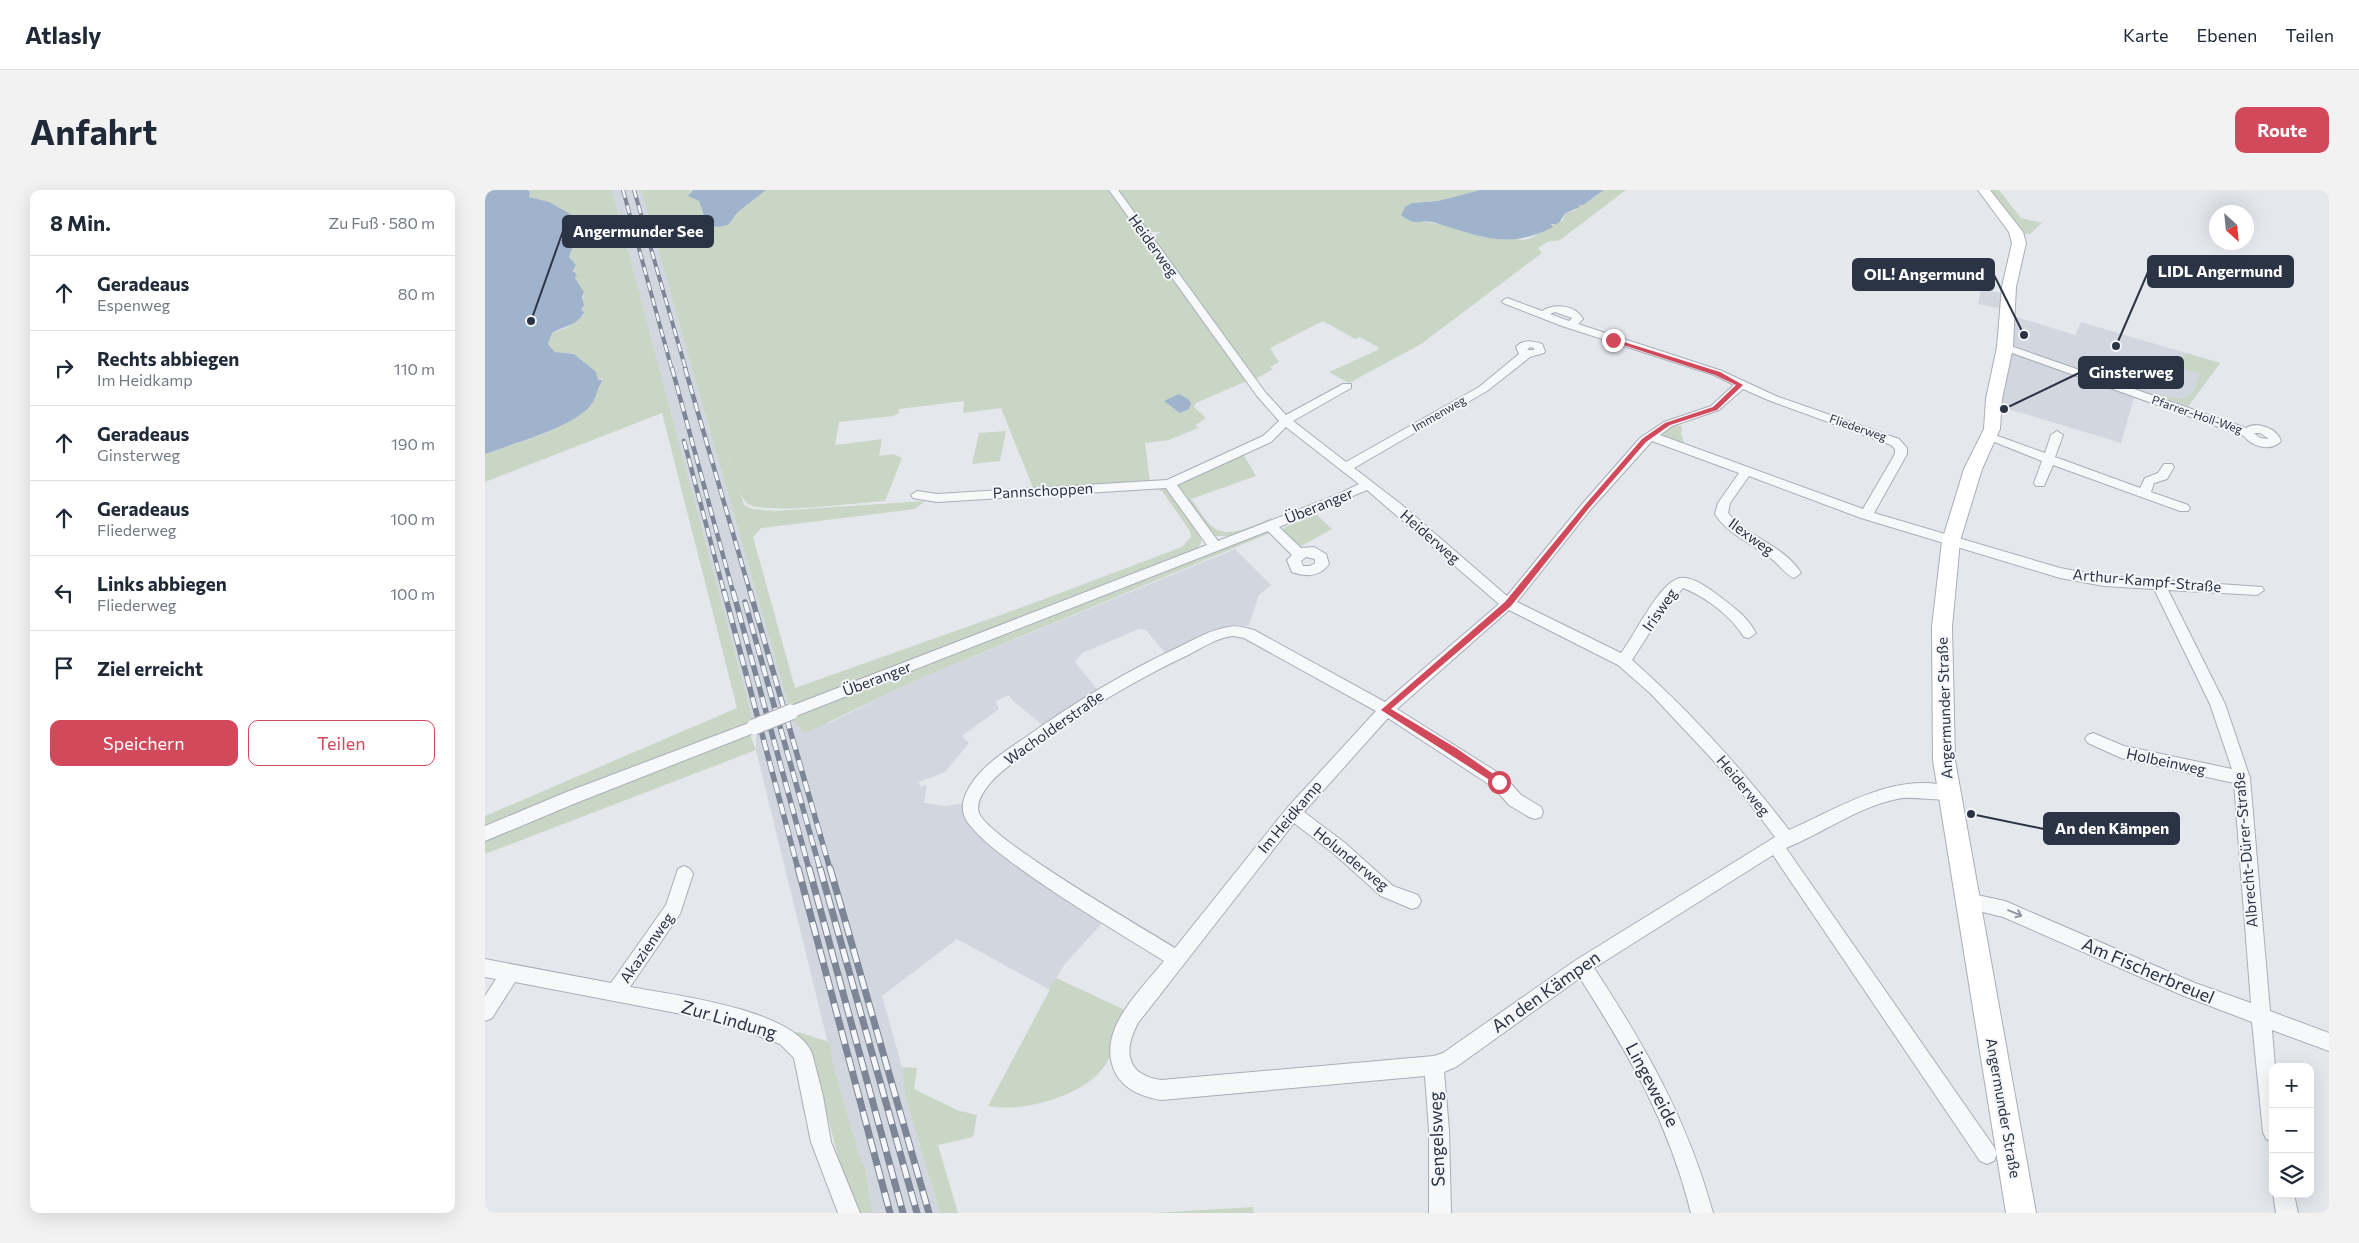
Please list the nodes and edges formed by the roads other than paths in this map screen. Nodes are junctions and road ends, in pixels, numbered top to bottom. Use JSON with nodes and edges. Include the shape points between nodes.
{"nodes":[{"id":1,"x":1113,"y":190,"type":"edge"},
{"id":2,"x":1984,"y":190,"type":"edge"},
{"id":3,"x":1507,"y":301,"type":"dead end"},
{"id":4,"x":2005,"y":347,"type":"junction"},
{"id":5,"x":1526,"y":354,"type":"dead end"},
{"id":6,"x":1740,"y":385,"type":"junction"},
{"id":7,"x":1347,"y":386,"type":"dead end"},
{"id":8,"x":1285,"y":421,"type":"junction"},
{"id":9,"x":2248,"y":433,"type":"dead end"},
{"id":10,"x":2057,"y":435,"type":"dead end"},
{"id":11,"x":1650,"y":436,"type":"junction"},
{"id":12,"x":1989,"y":437,"type":"junction"},
{"id":13,"x":2049,"y":458,"type":"junction"},
{"id":14,"x":1346,"y":467,"type":"junction"},
{"id":15,"x":2168,"y":467,"type":"dead end"},
{"id":16,"x":1746,"y":472,"type":"junction"},
{"id":17,"x":2040,"y":483,"type":"dead end"},
{"id":18,"x":1169,"y":484,"type":"junction"},
{"id":19,"x":1367,"y":485,"type":"junction"},
{"id":20,"x":2144,"y":494,"type":"junction"},
{"id":21,"x":917,"y":496,"type":"dead end"},
{"id":22,"x":2184,"y":508,"type":"dead end"},
{"id":23,"x":1866,"y":515,"type":"junction"},
{"id":24,"x":1270,"y":526,"type":"junction"},
{"id":25,"x":1951,"y":541,"type":"junction"},
{"id":26,"x":1215,"y":547,"type":"junction"},
{"id":27,"x":1299,"y":554,"type":"dead end"},
{"id":28,"x":1794,"y":573,"type":"dead end"},
{"id":29,"x":2159,"y":585,"type":"junction"},
{"id":30,"x":2257,"y":590,"type":"dead end"},
{"id":31,"x":1508,"y":604,"type":"junction"},
{"id":32,"x":1749,"y":633,"type":"dead end"},
{"id":33,"x":1623,"y":661,"type":"junction"},
{"id":34,"x":1385,"y":710,"type":"junction"},
{"id":35,"x":2093,"y":739,"type":"dead end"},
{"id":36,"x":2242,"y":778,"type":"junction"},
{"id":37,"x":1949,"y":793,"type":"junction"},
{"id":38,"x":1535,"y":812,"type":"dead end"},
{"id":39,"x":1293,"y":813,"type":"junction"},
{"id":40,"x":485,"y":834,"type":"edge"},
{"id":41,"x":1781,"y":842,"type":"junction"},
{"id":42,"x":684,"y":874,"type":"dead end"},
{"id":43,"x":1412,"y":901,"type":"dead end"},
{"id":44,"x":1968,"y":901,"type":"junction"},
{"id":45,"x":1176,"y":958,"type":"junction"},
{"id":46,"x":1582,"y":966,"type":"junction"},
{"id":47,"x":485,"y":968,"type":"edge"},
{"id":48,"x":511,"y":973,"type":"junction"},
{"id":49,"x":616,"y":992,"type":"junction"},
{"id":50,"x":485,"y":1012,"type":"edge"},
{"id":51,"x":2260,"y":1016,"type":"junction"},
{"id":52,"x":2329,"y":1042,"type":"edge"},
{"id":53,"x":1123,"y":1064,"type":"joint"},
{"id":54,"x":1434,"y":1066,"type":"junction"},
{"id":55,"x":2270,"y":1108,"type":"edge"},
{"id":56,"x":1987,"y":1154,"type":"dead end"},
{"id":57,"x":2284,"y":1198,"type":"edge"},
{"id":58,"x":849,"y":1213,"type":"edge"},
{"id":59,"x":1440,"y":1213,"type":"edge"},
{"id":60,"x":1702,"y":1213,"type":"edge"},
{"id":61,"x":2021,"y":1213,"type":"edge"},
{"id":62,"x":2287,"y":1213,"type":"edge"}],
"edges":[{"from":1,"to":8,"type":"street","name":"Heiderweg","via":[[1261,394]]},
{"from":2,"to":4,"type":"main road","name":"Angermunder Straße","via":[[2018,238],[2019,248],[2009,287]]},
{"from":3,"to":6,"type":"street","name":"Fliederweg","via":[[1717,374]]},
{"from":4,"to":9,"type":"street","name":"Pfarrer-Holl-Weg"},
{"from":4,"to":12,"type":"main road","name":"Angermunder Straße"},
{"from":5,"to":14,"type":"street","name":"Immenweg","via":[[1483,389]]},
{"from":6,"to":11,"type":"street","via":[[1715,408],[1668,424]]},
{"from":6,"to":23,"type":"street","name":"Fliederweg","via":[[1895,442],[1901,448],[1901,454]]},
{"from":7,"to":8,"type":"street","name":"Pannschoppen"},
{"from":8,"to":14,"type":"street","name":"Heiderweg"},
{"from":8,"to":18,"type":"street","name":"Pannschoppen","via":[[1267,439]]},
{"from":10,"to":13,"type":"street"},
{"from":11,"to":16,"type":"street","name":"Arthur-Kampf-Straße"},
{"from":11,"to":31,"type":"street","name":"Im Heidkamp","via":[[1587,506]]},
{"from":12,"to":13,"type":"street"},
{"from":12,"to":25,"type":"main road","name":"Angermunder Straße","via":[[1973,469]]},
{"from":13,"to":17,"type":"street"},
{"from":13,"to":20,"type":"street"},
{"from":14,"to":19,"type":"street","name":"Heiderweg"},
{"from":15,"to":20,"type":"street","via":[[2163,476],[2149,481]]},
{"from":16,"to":23,"type":"street","name":"Arthur-Kampf-Straße"},
{"from":16,"to":28,"type":"street","name":"Ilexweg","via":[[1724,504],[1721,514],[1781,558]]},
{"from":18,"to":21,"type":"street","name":"Pannschoppen","via":[[937,498]]},
{"from":18,"to":26,"type":"street"},
{"from":19,"to":24,"type":"street","name":"Überanger"},
{"from":19,"to":31,"type":"street","name":"Heiderweg"},
{"from":20,"to":22,"type":"street"},
{"from":23,"to":25,"type":"street","name":"Arthur-Kampf-Straße"},
{"from":24,"to":26,"type":"street","name":"Überanger"},
{"from":24,"to":27,"type":"street","name":"Überanger"},
{"from":25,"to":29,"type":"street","name":"Arthur-Kampf-Straße","via":[[2061,573],[2104,581]]},
{"from":25,"to":37,"type":"main road","name":"Angermunder Straße","via":[[1942,627],[1942,700]]},
{"from":26,"to":40,"type":"street","name":"Überanger","bridge":true},
{"from":29,"to":30,"type":"street","name":"Arthur-Kampf-Straße"},
{"from":29,"to":36,"type":"street","name":"Albrecht-Dürer-Straße","via":[[2230,735]]},
{"from":31,"to":33,"type":"street","name":"Heiderweg"},
{"from":31,"to":34,"type":"street","name":"Im Heidkamp"},
{"from":32,"to":33,"type":"street","name":"Irisweg","via":[[1741,620],[1700,589],[1682,582],[1672,589],[1635,648]]},
{"from":33,"to":41,"type":"street","name":"Heiderweg","via":[[1656,690],[1747,786]]},
{"from":34,"to":38,"type":"street","name":"Wacholderstraße","via":[[1499,782],[1515,800]]},
{"from":34,"to":39,"type":"street","name":"Im Heidkamp"},
{"from":34,"to":45,"type":"street","name":"Wacholderstraße","via":[[1249,634],[1229,631],[1174,655],[1101,694],[1016,753],[980,784],[972,797],[971,815],[981,829]]},
{"from":35,"to":36,"type":"street","name":"Holbeinweg","via":[[2121,752]]},
{"from":36,"to":51,"type":"street","name":"Albrecht-Dürer-Straße"},
{"from":37,"to":41,"type":"street","name":"An den Kämpen","via":[[1923,790],[1876,798]]},
{"from":37,"to":44,"type":"main road","name":"Angermunder Straße"},
{"from":39,"to":43,"type":"street","name":"Holunderweg","via":[[1387,891]]},
{"from":39,"to":45,"type":"street","name":"Im Heidkamp"},
{"from":41,"to":46,"type":"street","name":"An den Kämpen"},
{"from":41,"to":56,"type":"street","name":"Heiderweg"},
{"from":42,"to":49,"type":"street","name":"Akazienweg","via":[[675,908]]},
{"from":44,"to":51,"type":"street","name":"Am Fischerbreuel","one_way":true,"via":[[2005,909],[2191,990]]},
{"from":44,"to":61,"type":"main road","name":"Angermunder Straße"},
{"from":45,"to":53,"type":"street","name":"Im Heidkamp","via":[[1121,1036]]},
{"from":46,"to":54,"type":"street","name":"An den Kämpen","via":[[1449,1060]]},
{"from":46,"to":60,"type":"street","name":"Lingeweide","via":[[1648,1070],[1673,1120]]},
{"from":47,"to":48,"type":"street","name":"Zur Lindung"},
{"from":48,"to":49,"type":"street","name":"Zur Lindung"},
{"from":48,"to":50,"type":"street"},
{"from":49,"to":58,"type":"street","name":"Zur Lindung","via":[[718,1012],[768,1028],[796,1045],[806,1066],[821,1142]]},
{"from":51,"to":52,"type":"street","name":"Am Fischerbreuel"},
{"from":51,"to":55,"type":"street","name":"Albrecht-Dürer-Straße"},
{"from":53,"to":54,"type":"street","name":"An den Kämpen","via":[[1127,1074],[1139,1086],[1161,1090]]},
{"from":54,"to":59,"type":"street","name":"Sengelsweg"},
{"from":57,"to":62,"type":"street"}]}
